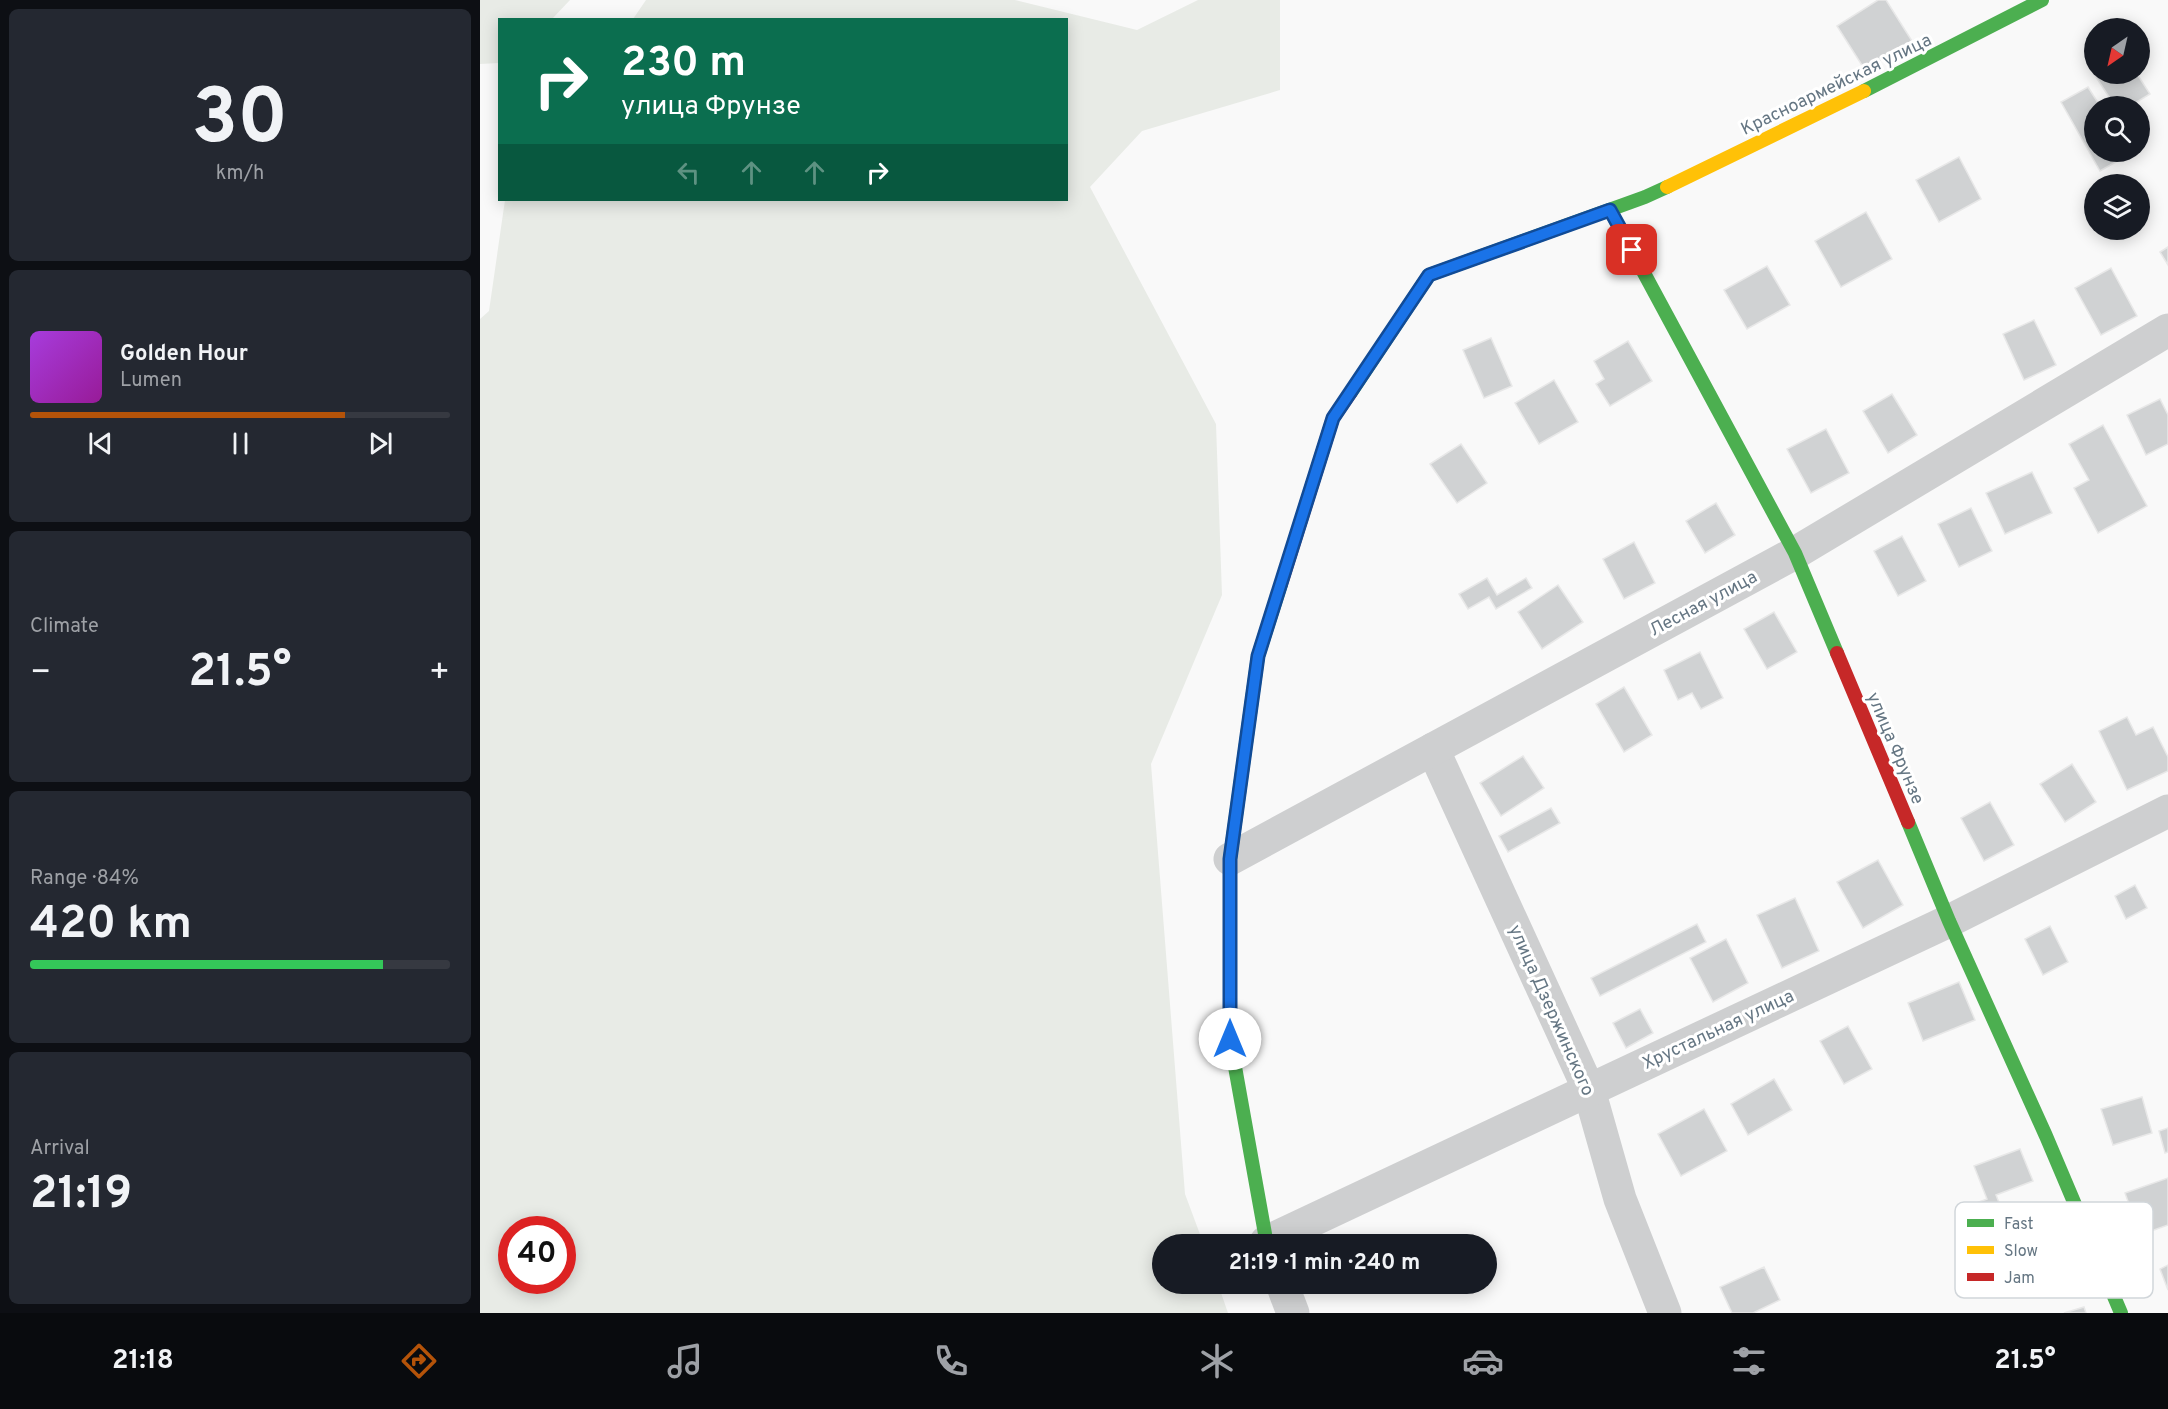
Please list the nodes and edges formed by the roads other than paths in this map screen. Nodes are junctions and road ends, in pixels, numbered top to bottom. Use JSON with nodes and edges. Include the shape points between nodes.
{"nodes":[{"id":1,"x":2042,"y":0,"type":"edge"},
{"id":2,"x":1610,"y":210,"type":"junction"},
{"id":3,"x":2168,"y":330,"type":"edge"},
{"id":4,"x":1795,"y":553,"type":"junction"},
{"id":5,"x":1433,"y":749,"type":"junction"},
{"id":6,"x":2168,"y":811,"type":"edge"},
{"id":7,"x":1230,"y":859,"type":"junction"},
{"id":8,"x":1948,"y":921,"type":"junction"},
{"id":9,"x":1590,"y":1090,"type":"junction"},
{"id":10,"x":2074,"y":1202,"type":"edge"},
{"id":11,"x":1265,"y":1234,"type":"edge"},
{"id":12,"x":1286,"y":1234,"type":"edge"},
{"id":13,"x":1286,"y":1294,"type":"edge"},
{"id":14,"x":2115,"y":1298,"type":"edge"},
{"id":15,"x":1293,"y":1313,"type":"edge"},
{"id":16,"x":1665,"y":1313,"type":"edge"},
{"id":17,"x":2121,"y":1313,"type":"edge"}],
"edges":[{"from":1,"to":2,"type":"street","name":"Красноармейская улица","via":[[1826,111]]},
{"from":2,"to":4,"type":"street","name":"улица Фрунзе"},
{"from":2,"to":7,"type":"street","via":[[1429,275],[1333,418],[1258,656]]},
{"from":3,"to":4,"type":"street","name":"Лесная улица"},
{"from":4,"to":5,"type":"street","name":"Лесная улица"},
{"from":4,"to":8,"type":"street","name":"улица Фрунзе"},
{"from":5,"to":7,"type":"street","name":"Лесная улица"},
{"from":5,"to":9,"type":"street","name":"улица Дзержинского"},
{"from":6,"to":8,"type":"street","name":"Хрустальная улица"},
{"from":7,"to":11,"type":"street","via":[[1230,1039]]},
{"from":8,"to":9,"type":"street","name":"Хрустальная улица"},
{"from":8,"to":10,"type":"street","name":"улица Фрунзе"},
{"from":9,"to":12,"type":"street","name":"Хрустальная улица"},
{"from":9,"to":16,"type":"street","name":"улица Дзержинского","via":[[1620,1198]]},
{"from":13,"to":15,"type":"street"},
{"from":14,"to":17,"type":"street","name":"улица Фрунзе"}]}
